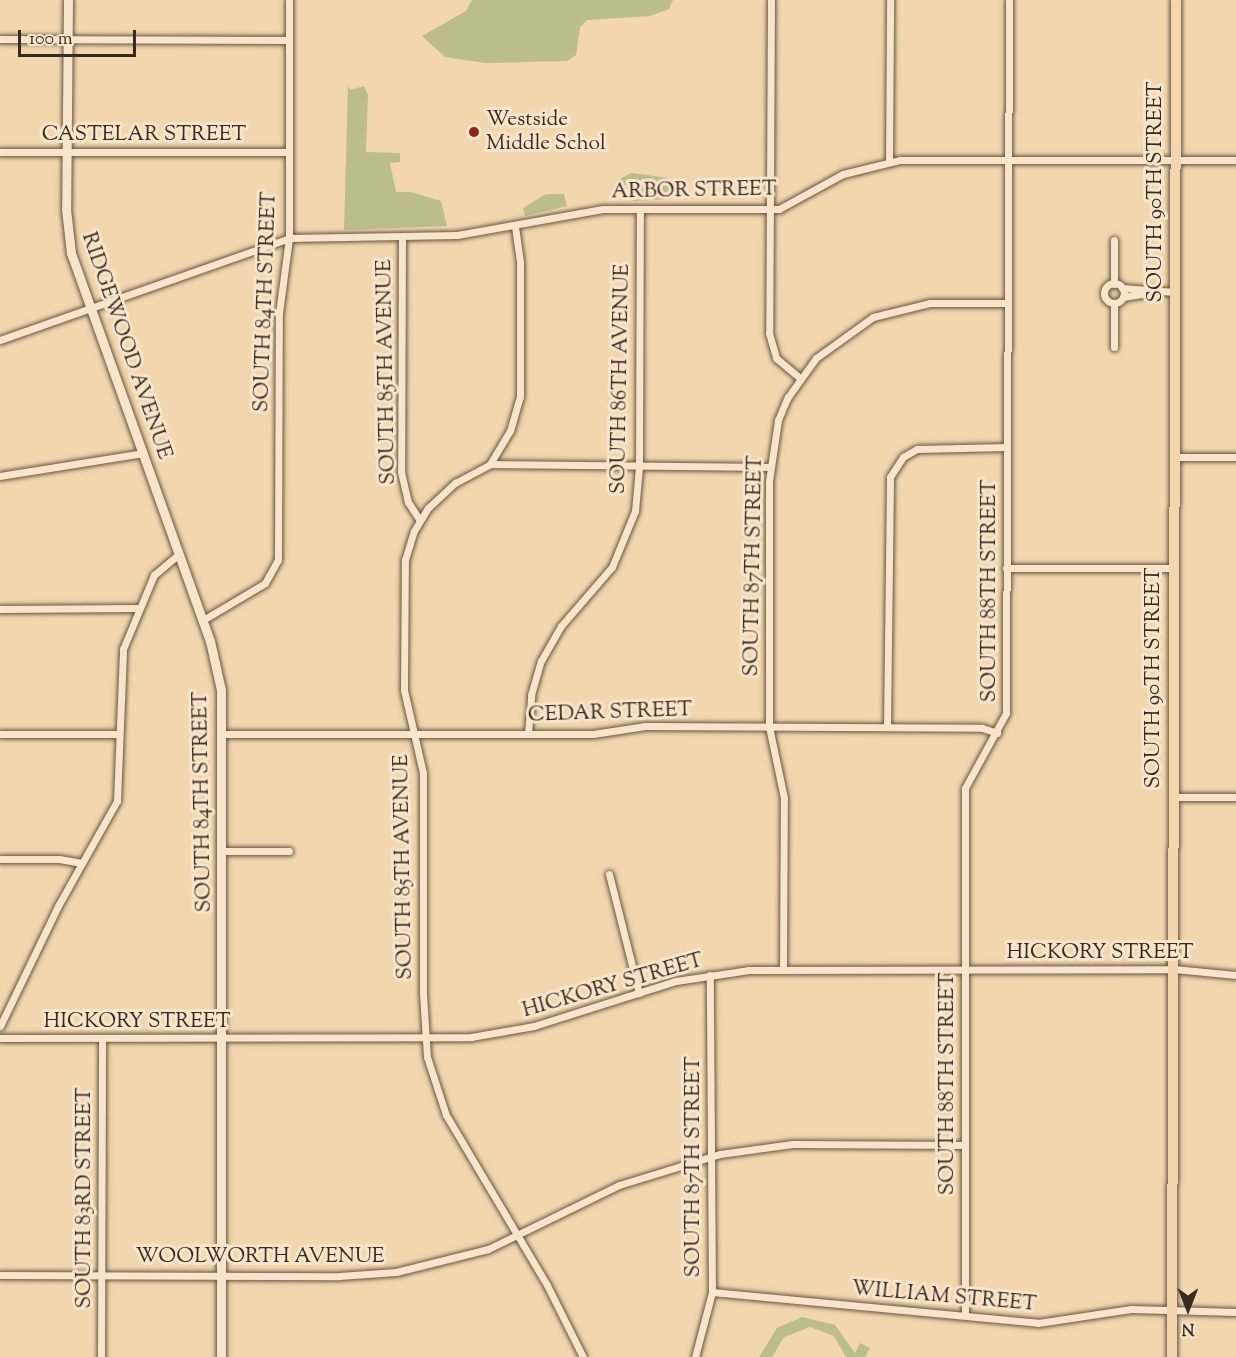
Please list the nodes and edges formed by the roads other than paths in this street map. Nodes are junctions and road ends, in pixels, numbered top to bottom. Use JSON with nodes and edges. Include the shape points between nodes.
{"nodes":[{"id":1,"x":68,"y":0,"type":"edge"},
{"id":2,"x":289,"y":0,"type":"edge"},
{"id":3,"x":771,"y":0,"type":"edge"},
{"id":4,"x":890,"y":0,"type":"edge"},
{"id":5,"x":1009,"y":0,"type":"edge"},
{"id":6,"x":1176,"y":0,"type":"edge"},
{"id":7,"x":0,"y":39,"type":"edge"},
{"id":8,"x":67,"y":39,"type":"junction"},
{"id":9,"x":289,"y":40,"type":"junction"},
{"id":10,"x":0,"y":152,"type":"edge"},
{"id":11,"x":67,"y":152,"type":"junction"},
{"id":12,"x":289,"y":152,"type":"junction"},
{"id":13,"x":1008,"y":160,"type":"junction"},
{"id":14,"x":1175,"y":160,"type":"junction"},
{"id":15,"x":1236,"y":160,"type":"edge"},
{"id":16,"x":889,"y":162,"type":"junction"},
{"id":17,"x":640,"y":209,"type":"junction"},
{"id":18,"x":771,"y":210,"type":"junction"},
{"id":19,"x":515,"y":225,"type":"junction"},
{"id":20,"x":402,"y":237,"type":"junction"},
{"id":21,"x":289,"y":238,"type":"junction"},
{"id":22,"x":1114,"y":240,"type":"dead end"},
{"id":23,"x":1114,"y":284,"type":"junction"},
{"id":24,"x":1122,"y":288,"type":"junction"},
{"id":25,"x":1150,"y":292,"type":"junction"},
{"id":26,"x":1175,"y":292,"type":"junction"},
{"id":27,"x":1123,"y":297,"type":"junction"},
{"id":28,"x":1007,"y":303,"type":"junction"},
{"id":29,"x":1114,"y":303,"type":"junction"},
{"id":30,"x":90,"y":308,"type":"junction"},
{"id":31,"x":0,"y":340,"type":"edge"},
{"id":32,"x":1114,"y":347,"type":"dead end"},
{"id":33,"x":800,"y":378,"type":"junction"},
{"id":34,"x":1007,"y":447,"type":"junction"},
{"id":35,"x":142,"y":453,"type":"junction"},
{"id":36,"x":1174,"y":457,"type":"junction"},
{"id":37,"x":1236,"y":457,"type":"edge"},
{"id":38,"x":490,"y":464,"type":"junction"},
{"id":39,"x":639,"y":467,"type":"junction"},
{"id":40,"x":770,"y":467,"type":"junction"},
{"id":41,"x":0,"y":476,"type":"edge"},
{"id":42,"x":419,"y":519,"type":"junction"},
{"id":43,"x":179,"y":554,"type":"junction"},
{"id":44,"x":1006,"y":568,"type":"junction"},
{"id":45,"x":1174,"y":568,"type":"junction"},
{"id":46,"x":139,"y":608,"type":"junction"},
{"id":47,"x":0,"y":609,"type":"edge"},
{"id":48,"x":203,"y":620,"type":"junction"},
{"id":49,"x":768,"y":727,"type":"junction"},
{"id":50,"x":887,"y":727,"type":"junction"},
{"id":51,"x":998,"y":733,"type":"junction"},
{"id":52,"x":0,"y":734,"type":"edge"},
{"id":53,"x":119,"y":734,"type":"junction"},
{"id":54,"x":223,"y":734,"type":"junction"},
{"id":55,"x":415,"y":734,"type":"junction"},
{"id":56,"x":528,"y":734,"type":"junction"},
{"id":57,"x":1173,"y":797,"type":"junction"},
{"id":58,"x":1236,"y":797,"type":"edge"},
{"id":59,"x":223,"y":851,"type":"junction"},
{"id":60,"x":289,"y":852,"type":"dead end"},
{"id":61,"x":0,"y":859,"type":"edge"},
{"id":62,"x":81,"y":863,"type":"junction"},
{"id":63,"x":609,"y":874,"type":"dead end"},
{"id":64,"x":783,"y":969,"type":"junction"},
{"id":65,"x":965,"y":969,"type":"junction"},
{"id":66,"x":1173,"y":969,"type":"junction"},
{"id":67,"x":710,"y":975,"type":"junction"},
{"id":68,"x":1236,"y":975,"type":"edge"},
{"id":69,"x":639,"y":993,"type":"junction"},
{"id":70,"x":0,"y":1026,"type":"edge"},
{"id":71,"x":0,"y":1038,"type":"edge"},
{"id":72,"x":425,"y":1038,"type":"junction"},
{"id":73,"x":102,"y":1039,"type":"junction"},
{"id":74,"x":222,"y":1039,"type":"junction"},
{"id":75,"x":964,"y":1145,"type":"junction"},
{"id":76,"x":710,"y":1156,"type":"junction"},
{"id":77,"x":518,"y":1236,"type":"junction"},
{"id":78,"x":0,"y":1275,"type":"edge"},
{"id":79,"x":102,"y":1275,"type":"junction"},
{"id":80,"x":222,"y":1275,"type":"junction"},
{"id":81,"x":712,"y":1292,"type":"junction"},
{"id":82,"x":1172,"y":1309,"type":"junction"},
{"id":83,"x":1236,"y":1312,"type":"edge"},
{"id":84,"x":965,"y":1315,"type":"junction"},
{"id":85,"x":101,"y":1357,"type":"edge"},
{"id":86,"x":221,"y":1357,"type":"edge"},
{"id":87,"x":583,"y":1357,"type":"edge"},
{"id":88,"x":695,"y":1357,"type":"edge"},
{"id":89,"x":1172,"y":1357,"type":"edge"}],
"edges":[{"from":1,"to":8,"type":"main road","name":"RIDGEWOOD AVENUE"},
{"from":2,"to":9,"type":"street","name":"SOUTH 84TH STREET"},
{"from":3,"to":18,"type":"street"},
{"from":4,"to":16,"type":"street"},
{"from":5,"to":13,"type":"street","name":"SOUTH 88TH STREET"},
{"from":6,"to":14,"type":"main road","name":"SOUTH 90TH STREET"},
{"from":7,"to":8,"type":"street"},
{"from":8,"to":9,"type":"street"},
{"from":8,"to":11,"type":"main road","name":"RIDGEWOOD AVENUE"},
{"from":9,"to":12,"type":"street","name":"SOUTH 84TH STREET"},
{"from":10,"to":11,"type":"street","name":"CASTELAR STREET"},
{"from":11,"to":12,"type":"street","name":"CASTELAR STREET"},
{"from":11,"to":30,"type":"main road","name":"RIDGEWOOD AVENUE","via":[[69,241]]},
{"from":12,"to":21,"type":"street","name":"SOUTH 84TH STREET"},
{"from":13,"to":14,"type":"street","name":"ARBOR STREET"},
{"from":13,"to":16,"type":"street","name":"ARBOR STREET"},
{"from":13,"to":28,"type":"street","name":"SOUTH 88TH STREET"},
{"from":14,"to":15,"type":"street","name":"ARBOR STREET"},
{"from":14,"to":26,"type":"main road","name":"SOUTH 90TH STREET"},
{"from":16,"to":18,"type":"street","name":"ARBOR STREET","via":[[843,174],[786,207]]},
{"from":17,"to":18,"type":"street","name":"ARBOR STREET"},
{"from":17,"to":19,"type":"street","name":"ARBOR STREET","via":[[581,211]]},
{"from":17,"to":39,"type":"street","name":"SOUTH 86TH AVENUE"},
{"from":18,"to":33,"type":"street","via":[[770,342],[780,363]]},
{"from":19,"to":20,"type":"street","name":"ARBOR STREET","via":[[457,235]]},
{"from":19,"to":38,"type":"street","via":[[520,262],[520,396],[510,431]]},
{"from":20,"to":21,"type":"street","name":"ARBOR STREET"},
{"from":20,"to":42,"type":"street","name":"SOUTH 85TH AVENUE","via":[[401,471],[408,502]]},
{"from":21,"to":30,"type":"street","name":"ARBOR STREET"},
{"from":21,"to":48,"type":"street","name":"SOUTH 84TH STREET","via":[[279,313],[278,560],[265,583]]},
{"from":22,"to":23,"type":"street"},
{"from":23,"to":24,"type":"street"},
{"from":23,"to":29,"type":"street","via":[[1104,293]]},
{"from":24,"to":25,"type":"street"},
{"from":24,"to":27,"type":"street"},
{"from":25,"to":26,"type":"street"},
{"from":25,"to":27,"type":"street"},
{"from":26,"to":36,"type":"main road","name":"SOUTH 90TH STREET"},
{"from":27,"to":29,"type":"street"},
{"from":28,"to":33,"type":"street","name":"SOUTH 87TH STREET","via":[[930,303],[885,312],[836,340]]},
{"from":28,"to":34,"type":"street","name":"SOUTH 88TH STREET"},
{"from":29,"to":32,"type":"street"},
{"from":30,"to":31,"type":"street","name":"ARBOR STREET"},
{"from":30,"to":35,"type":"main road","name":"RIDGEWOOD AVENUE"},
{"from":33,"to":40,"type":"street","name":"SOUTH 87TH STREET","via":[[778,420]]},
{"from":34,"to":44,"type":"street","name":"SOUTH 88TH STREET"},
{"from":34,"to":50,"type":"street","via":[[931,446],[903,457],[888,485]]},
{"from":35,"to":41,"type":"street"},
{"from":35,"to":43,"type":"main road","name":"RIDGEWOOD AVENUE"},
{"from":36,"to":37,"type":"street"},
{"from":36,"to":45,"type":"main road","name":"SOUTH 90TH STREET"},
{"from":38,"to":39,"type":"street"},
{"from":38,"to":42,"type":"street","via":[[444,491]]},
{"from":39,"to":40,"type":"street"},
{"from":39,"to":56,"type":"street","name":"SOUTH 86TH AVENUE","via":[[635,511],[621,552],[603,580],[561,626],[541,661],[531,695]]},
{"from":40,"to":49,"type":"street","name":"SOUTH 87TH STREET"},
{"from":42,"to":55,"type":"street","name":"SOUTH 85TH AVENUE","via":[[404,575],[404,690]]},
{"from":43,"to":46,"type":"street","via":[[154,575]]},
{"from":43,"to":48,"type":"main road","name":"RIDGEWOOD AVENUE"},
{"from":44,"to":45,"type":"street"},
{"from":44,"to":51,"type":"street","name":"SOUTH 88TH STREET","via":[[1006,713]]},
{"from":45,"to":57,"type":"main road","name":"SOUTH 90TH STREET"},
{"from":46,"to":47,"type":"street"},
{"from":46,"to":53,"type":"street","via":[[121,661]]},
{"from":48,"to":54,"type":"main road","name":"SOUTH 84TH STREET","via":[[218,673]]},
{"from":49,"to":50,"type":"street","name":"CEDAR STREET"},
{"from":49,"to":56,"type":"street","name":"CEDAR STREET","via":[[645,726],[593,734]]},
{"from":49,"to":64,"type":"street","name":"SOUTH 87TH STREET","via":[[784,798]]},
{"from":50,"to":51,"type":"street","name":"CEDAR STREET","via":[[982,728]]},
{"from":51,"to":65,"type":"street","name":"SOUTH 88TH STREET","via":[[965,788]]},
{"from":52,"to":53,"type":"street"},
{"from":53,"to":62,"type":"street","via":[[117,801]]},
{"from":54,"to":55,"type":"street","name":"CEDAR STREET"},
{"from":54,"to":59,"type":"main road","name":"SOUTH 84TH STREET"},
{"from":55,"to":56,"type":"street","name":"CEDAR STREET"},
{"from":55,"to":72,"type":"street","name":"SOUTH 85TH AVENUE","via":[[423,773]]},
{"from":57,"to":58,"type":"street"},
{"from":57,"to":66,"type":"main road","name":"SOUTH 90TH STREET"},
{"from":59,"to":60,"type":"street"},
{"from":59,"to":74,"type":"main road","name":"SOUTH 84TH STREET"},
{"from":61,"to":62,"type":"street"},
{"from":62,"to":70,"type":"street"},
{"from":63,"to":69,"type":"street"},
{"from":64,"to":65,"type":"street","name":"HICKORY STREET"},
{"from":64,"to":67,"type":"street","name":"HICKORY STREET"},
{"from":65,"to":66,"type":"street","name":"HICKORY STREET"},
{"from":65,"to":75,"type":"street","name":"SOUTH 88TH STREET"},
{"from":66,"to":68,"type":"street","name":"HICKORY STREET"},
{"from":66,"to":82,"type":"main road","name":"SOUTH 90TH STREET"},
{"from":67,"to":69,"type":"street","name":"HICKORY STREET"},
{"from":67,"to":76,"type":"street","name":"SOUTH 87TH STREET"},
{"from":69,"to":72,"type":"street","name":"HICKORY STREET","via":[[510,1031]]},
{"from":71,"to":73,"type":"street","name":"HICKORY STREET"},
{"from":72,"to":74,"type":"street","name":"HICKORY STREET"},
{"from":72,"to":77,"type":"street","name":"SOUTH 85TH AVENUE","via":[[432,1076],[446,1115]]},
{"from":73,"to":74,"type":"street","name":"HICKORY STREET"},
{"from":73,"to":79,"type":"street","name":"SOUTH 83RD STREET"},
{"from":74,"to":80,"type":"main road","name":"SOUTH 84TH STREET"},
{"from":75,"to":76,"type":"street","name":"WOOLWORTH AVENUE","via":[[792,1144]]},
{"from":75,"to":84,"type":"street","name":"SOUTH 88TH STREET"},
{"from":76,"to":77,"type":"street","name":"WOOLWORTH AVENUE","via":[[619,1185]]},
{"from":76,"to":81,"type":"street","name":"SOUTH 87TH STREET"},
{"from":77,"to":80,"type":"street","name":"WOOLWORTH AVENUE","via":[[461,1258],[396,1272],[339,1276]]},
{"from":77,"to":87,"type":"street","name":"SOUTH 85TH AVENUE"},
{"from":78,"to":79,"type":"street","name":"WOOLWORTH AVENUE"},
{"from":79,"to":80,"type":"street","name":"WOOLWORTH AVENUE"},
{"from":79,"to":85,"type":"street","name":"SOUTH 83RD STREET"},
{"from":80,"to":86,"type":"main road","name":"SOUTH 84TH STREET"},
{"from":81,"to":84,"type":"street","name":"WILLIAM STREET"},
{"from":81,"to":88,"type":"street","name":"SOUTH 87TH STREET"},
{"from":82,"to":83,"type":"street"},
{"from":82,"to":84,"type":"street","name":"WILLIAM STREET","via":[[1113,1311],[1043,1323]]},
{"from":82,"to":89,"type":"main road","name":"SOUTH 90TH STREET"}]}
